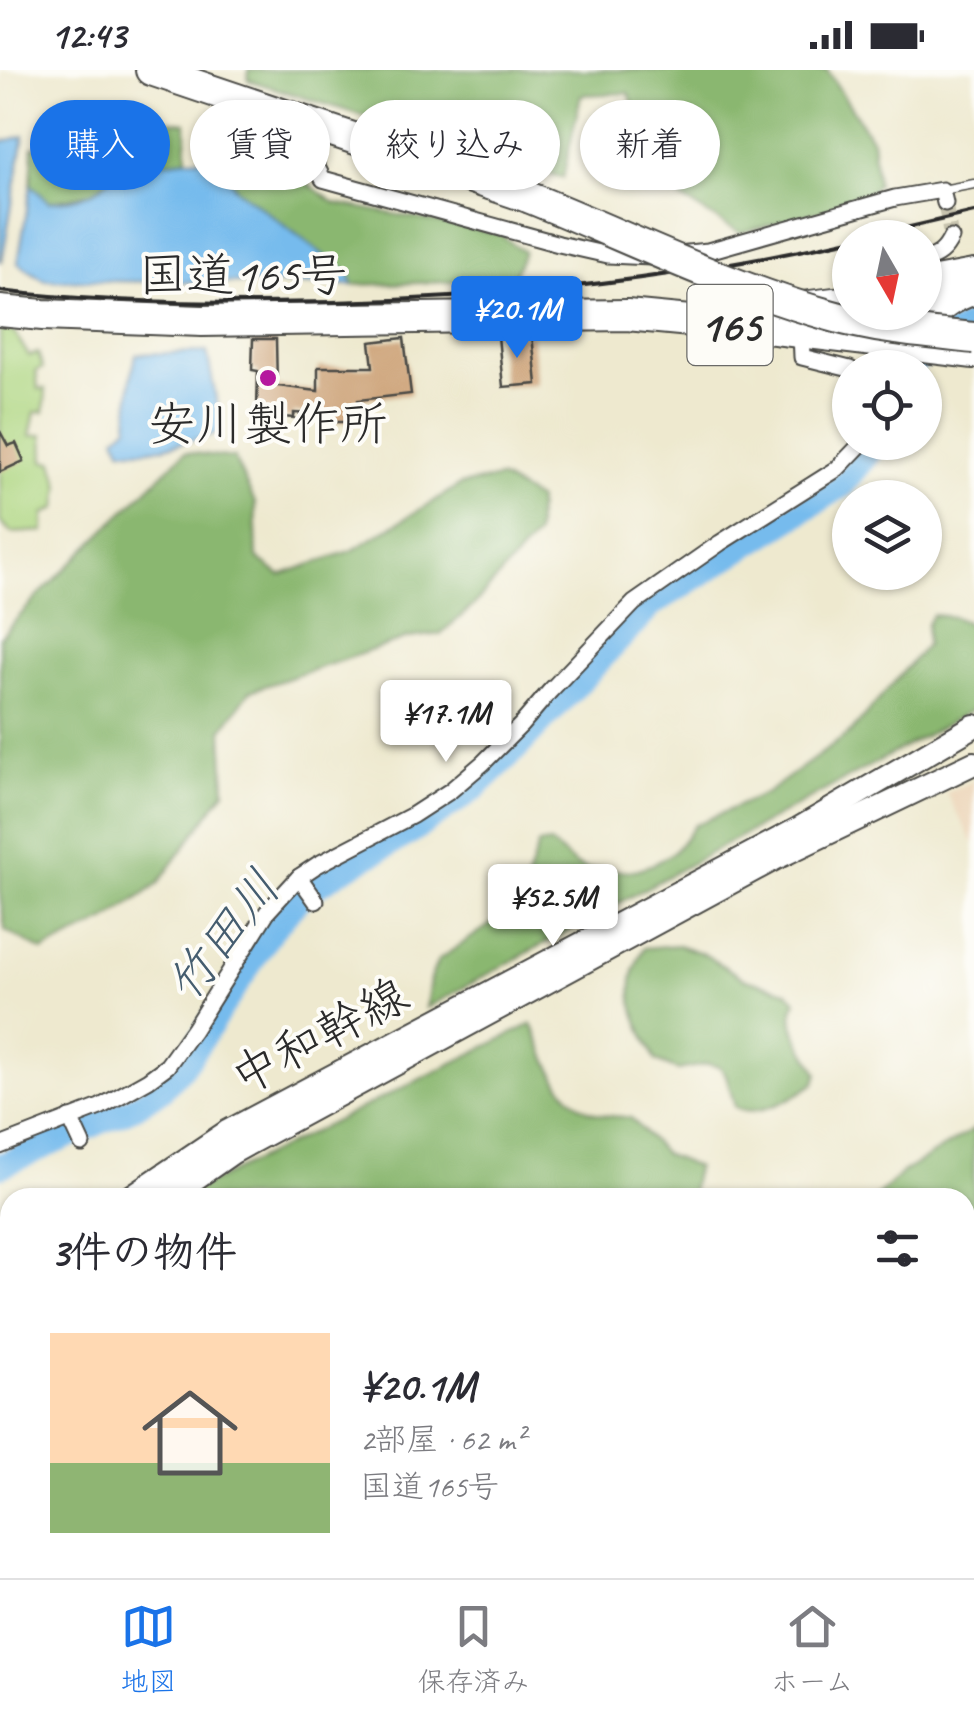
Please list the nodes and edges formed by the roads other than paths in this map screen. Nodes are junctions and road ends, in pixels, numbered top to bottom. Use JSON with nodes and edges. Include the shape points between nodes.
{"nodes":[{"id":1,"x":151,"y":70,"type":"edge"},
{"id":2,"x":240,"y":100,"type":"edge"},
{"id":3,"x":330,"y":130,"type":"edge"},
{"id":4,"x":330,"y":181,"type":"edge"},
{"id":5,"x":974,"y":184,"type":"edge"},
{"id":6,"x":943,"y":196,"type":"joint"},
{"id":7,"x":951,"y":238,"type":"tunnel mouth"},
{"id":8,"x":942,"y":251,"type":"edge"},
{"id":9,"x":974,"y":275,"type":"edge"},
{"id":10,"x":942,"y":281,"type":"edge"},
{"id":11,"x":974,"y":289,"type":"edge"},
{"id":12,"x":832,"y":303,"type":"edge"},
{"id":13,"x":0,"y":312,"type":"edge"},
{"id":14,"x":485,"y":316,"type":"junction"},
{"id":15,"x":832,"y":317,"type":"edge"},
{"id":16,"x":801,"y":332,"type":"junction"},
{"id":17,"x":968,"y":347,"type":"edge"},
{"id":18,"x":832,"y":364,"type":"edge"},
{"id":19,"x":846,"y":460,"type":"edge"},
{"id":20,"x":974,"y":726,"type":"edge"},
{"id":21,"x":974,"y":764,"type":"edge"},
{"id":22,"x":299,"y":877,"type":"junction"},
{"id":23,"x":316,"y":901,"type":"dead end"},
{"id":24,"x":70,"y":1118,"type":"junction"},
{"id":25,"x":82,"y":1144,"type":"dead end"},
{"id":26,"x":0,"y":1146,"type":"edge"},
{"id":27,"x":144,"y":1188,"type":"edge"},
{"id":28,"x":181,"y":1188,"type":"edge"}],
"edges":[{"from":1,"to":2,"type":"highway","number":"165"},
{"from":3,"to":17,"type":"highway","number":"165","bridge":true,"via":[[528,197],[830,316]]},
{"from":4,"to":6,"type":"street","via":[[608,255],[644,258],[708,251],[895,198]]},
{"from":5,"to":6,"type":"lane"},
{"from":7,"to":8,"type":"street"},
{"from":9,"to":10,"type":"highway"},
{"from":11,"to":17,"type":"highway","via":[[934,310],[930,322],[934,340]]},
{"from":12,"to":14,"type":"highway","name":"国道165号","number":"165","via":[[776,311],[635,305]]},
{"from":13,"to":14,"type":"highway","name":"国道165号","number":"165","via":[[202,321]]},
{"from":14,"to":16,"type":"highway","name":"国道165号","number":"165","via":[[627,315]]},
{"from":15,"to":16,"type":"street","via":[[808,320]]},
{"from":16,"to":17,"type":"highway","name":"国道165号","number":"165"},
{"from":16,"to":18,"type":"street","via":[[802,357]]},
{"from":19,"to":22,"type":"street","via":[[634,603],[450,791]]},
{"from":20,"to":27,"type":"main road","name":"中和幹線","via":[[798,829],[227,1132]]},
{"from":21,"to":28,"type":"main road","name":"中和幹線","via":[[759,867],[232,1152]]},
{"from":22,"to":23,"type":"street"},
{"from":22,"to":24,"type":"street","via":[[266,912],[167,1066],[126,1094]]},
{"from":24,"to":25,"type":"street"},
{"from":24,"to":26,"type":"street"}]}
